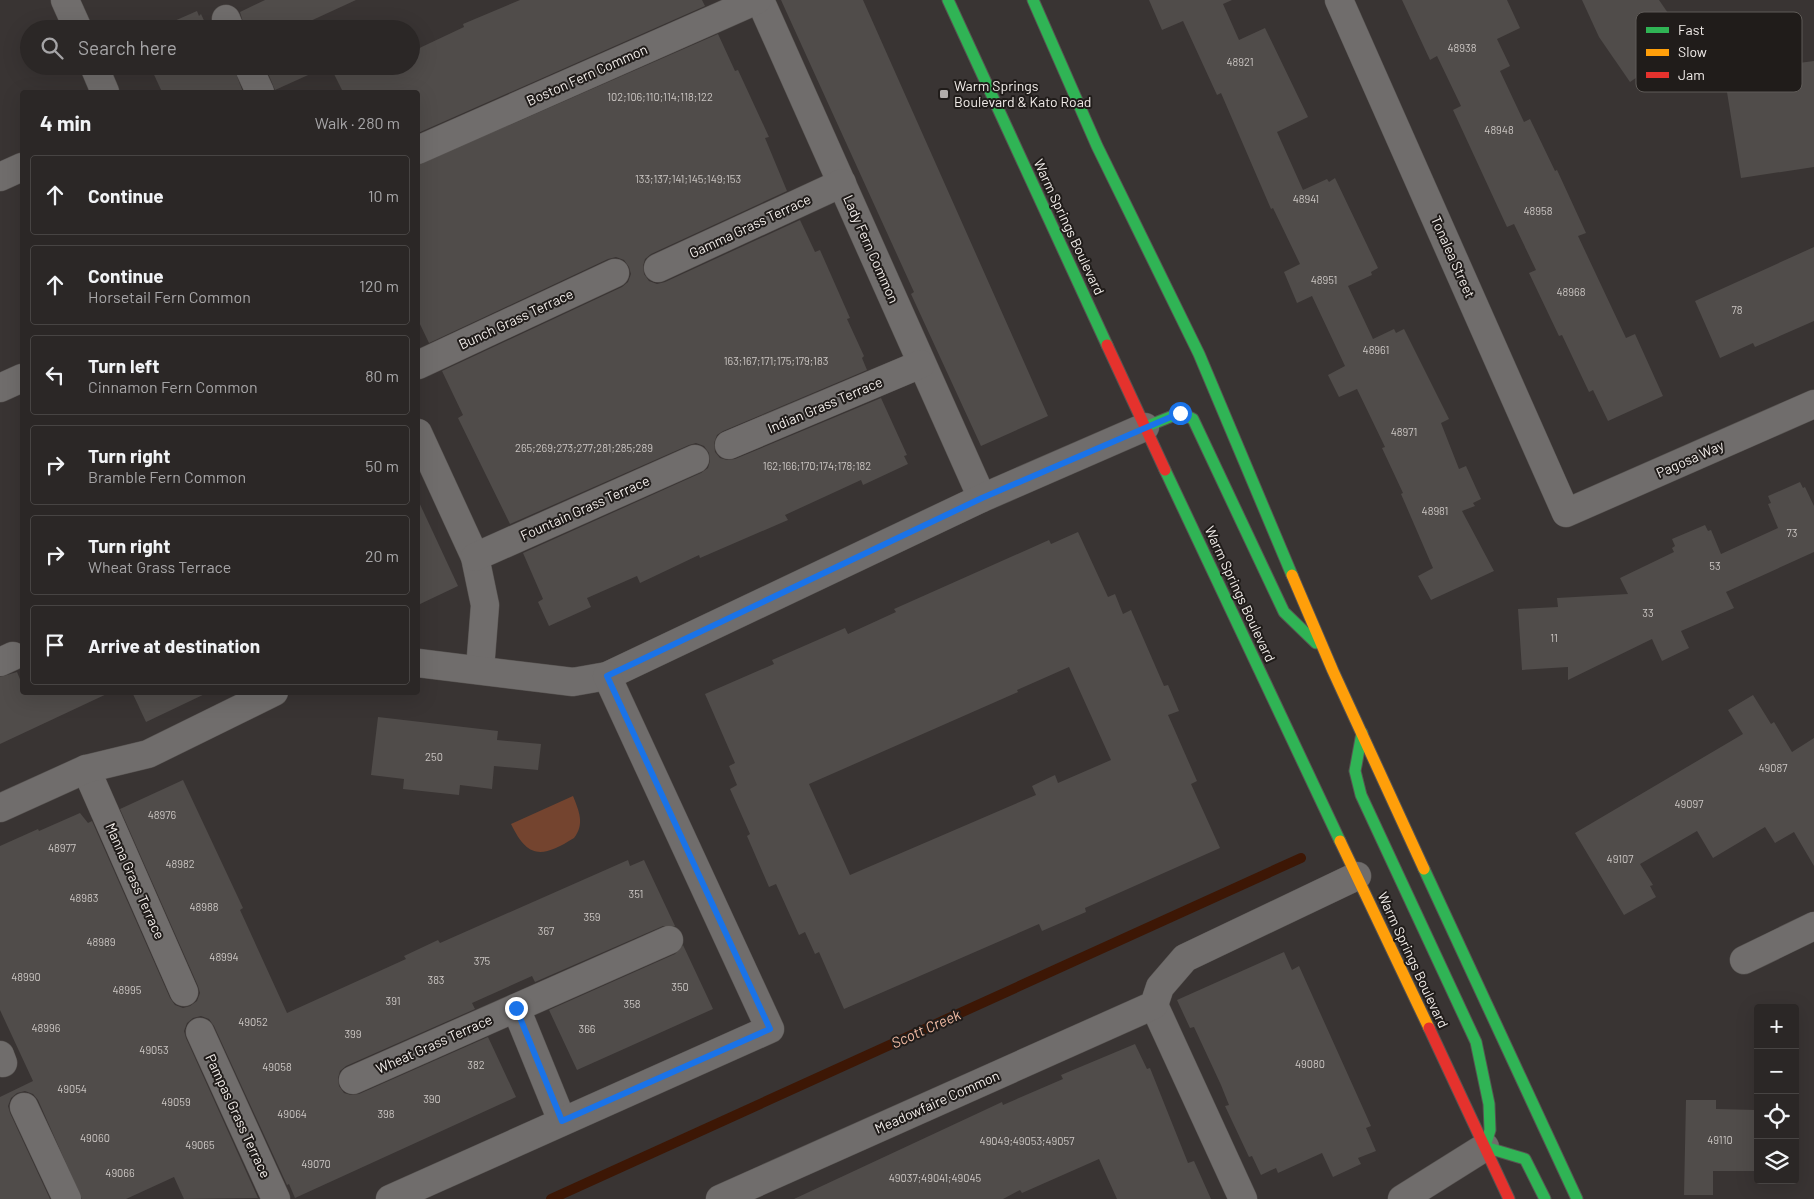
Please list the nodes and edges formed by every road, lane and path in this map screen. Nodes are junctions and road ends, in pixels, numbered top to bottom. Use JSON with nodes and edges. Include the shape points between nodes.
{"nodes":[{"id":1,"x":65,"y":0,"type":"edge"},
{"id":2,"x":759,"y":0,"type":"edge"},
{"id":3,"x":948,"y":0,"type":"edge"},
{"id":4,"x":1033,"y":0,"type":"edge"},
{"id":5,"x":1339,"y":0,"type":"edge"},
{"id":6,"x":74,"y":20,"type":"edge"},
{"id":7,"x":98,"y":75,"type":"edge"},
{"id":8,"x":252,"y":75,"type":"edge"},
{"id":9,"x":104,"y":90,"type":"edge"},
{"id":10,"x":259,"y":90,"type":"edge"},
{"id":11,"x":420,"y":149,"type":"edge"},
{"id":12,"x":20,"y":168,"type":"edge"},
{"id":13,"x":0,"y":177,"type":"edge"},
{"id":14,"x":842,"y":183,"type":"junction"},
{"id":15,"x":658,"y":268,"type":"dead end"},
{"id":16,"x":615,"y":273,"type":"dead end"},
{"id":17,"x":921,"y":364,"type":"junction"},
{"id":18,"x":420,"y":365,"type":"edge"},
{"id":19,"x":20,"y":379,"type":"edge"},
{"id":20,"x":0,"y":388,"type":"edge"},
{"id":21,"x":1814,"y":404,"type":"edge"},
{"id":22,"x":1145,"y":427,"type":"junction"},
{"id":23,"x":420,"y":436,"type":"edge"},
{"id":24,"x":729,"y":445,"type":"dead end"},
{"id":25,"x":695,"y":459,"type":"dead end"},
{"id":26,"x":982,"y":498,"type":"junction"},
{"id":27,"x":1566,"y":513,"type":"joint"},
{"id":28,"x":475,"y":557,"type":"junction"},
{"id":29,"x":1326,"y":653,"type":"junction"},
{"id":30,"x":420,"y":663,"type":"edge"},
{"id":31,"x":480,"y":669,"type":"junction"},
{"id":32,"x":607,"y":676,"type":"junction"},
{"id":33,"x":268,"y":695,"type":"edge"},
{"id":34,"x":1362,"y":733,"type":"junction"},
{"id":35,"x":86,"y":769,"type":"junction"},
{"id":36,"x":0,"y":808,"type":"edge"},
{"id":37,"x":1357,"y":876,"type":"junction"},
{"id":38,"x":1814,"y":926,"type":"edge"},
{"id":39,"x":669,"y":940,"type":"dead end"},
{"id":40,"x":1744,"y":960,"type":"dead end"},
{"id":41,"x":184,"y":992,"type":"dead end"},
{"id":42,"x":1154,"y":1004,"type":"junction"},
{"id":43,"x":516,"y":1008,"type":"junction"},
{"id":44,"x":200,"y":1032,"type":"dead end"},
{"id":45,"x":353,"y":1080,"type":"dead end"},
{"id":46,"x":24,"y":1108,"type":"dead end"},
{"id":47,"x":562,"y":1121,"type":"junction"},
{"id":48,"x":1485,"y":1147,"type":"junction"},
{"id":49,"x":67,"y":1199,"type":"edge"},
{"id":50,"x":276,"y":1199,"type":"edge"},
{"id":51,"x":390,"y":1199,"type":"edge"},
{"id":52,"x":720,"y":1199,"type":"edge"},
{"id":53,"x":1243,"y":1199,"type":"edge"},
{"id":54,"x":1402,"y":1199,"type":"edge"},
{"id":55,"x":1509,"y":1199,"type":"edge"},
{"id":56,"x":1545,"y":1199,"type":"edge"},
{"id":57,"x":1577,"y":1199,"type":"edge"}],
"edges":[{"from":1,"to":6,"type":"street"},
{"from":2,"to":11,"type":"street","name":"Boston Fern Common"},
{"from":2,"to":14,"type":"street","name":"Lady Fern Common"},
{"from":3,"to":22,"type":"main road","name":"Warm Springs Boulevard"},
{"from":4,"to":29,"type":"main road","via":[[1097,146],[1199,354]]},
{"from":5,"to":27,"type":"street","name":"Tonalea Street"},
{"from":7,"to":9,"type":"street"},
{"from":8,"to":10,"type":"street"},
{"from":12,"to":13,"type":"street"},
{"from":14,"to":15,"type":"street","name":"Gamma Grass Terrace"},
{"from":14,"to":17,"type":"street","name":"Lady Fern Common"},
{"from":16,"to":18,"type":"street","name":"Bunch Grass Terrace"},
{"from":17,"to":24,"type":"street","name":"Indian Grass Terrace"},
{"from":17,"to":26,"type":"street","name":"Lady Fern Common"},
{"from":19,"to":20,"type":"street"},
{"from":21,"to":27,"type":"street","name":"Pagosa Way"},
{"from":22,"to":26,"type":"street"},
{"from":22,"to":29,"type":"main road","via":[[1180,413],[1193,419],[1284,612]]},
{"from":22,"to":37,"type":"main road","name":"Warm Springs Boulevard"},
{"from":23,"to":28,"type":"street"},
{"from":25,"to":28,"type":"street","name":"Fountain Grass Terrace"},
{"from":26,"to":32,"type":"street"},
{"from":28,"to":31,"type":"street","via":[[486,605]]},
{"from":29,"to":34,"type":"main road"},
{"from":30,"to":31,"type":"street"},
{"from":31,"to":32,"type":"street","via":[[573,682]]},
{"from":32,"to":47,"type":"street","via":[[770,1029]]},
{"from":33,"to":35,"type":"street","via":[[148,754]]},
{"from":34,"to":48,"type":"main road","via":[[1355,771],[1361,795],[1476,1042],[1489,1104],[1490,1130]]},
{"from":34,"to":57,"type":"main road"},
{"from":35,"to":36,"type":"street"},
{"from":35,"to":41,"type":"street","name":"Manna Grass Terrace"},
{"from":37,"to":42,"type":"street","via":[[1185,958],[1160,987]]},
{"from":37,"to":48,"type":"main road","name":"Warm Springs Boulevard"},
{"from":38,"to":40,"type":"street"},
{"from":39,"to":43,"type":"street","name":"Wheat Grass Terrace"},
{"from":42,"to":52,"type":"street","name":"Meadowfaire Common"},
{"from":42,"to":53,"type":"street"},
{"from":43,"to":45,"type":"street","name":"Wheat Grass Terrace"},
{"from":43,"to":47,"type":"street"},
{"from":44,"to":50,"type":"street","name":"Pampas Grass Terrace"},
{"from":46,"to":49,"type":"street"},
{"from":47,"to":51,"type":"street"},
{"from":48,"to":54,"type":"street"},
{"from":48,"to":55,"type":"main road","name":"Warm Springs Boulevard"},
{"from":48,"to":56,"type":"main road","via":[[1525,1160]]}]}
